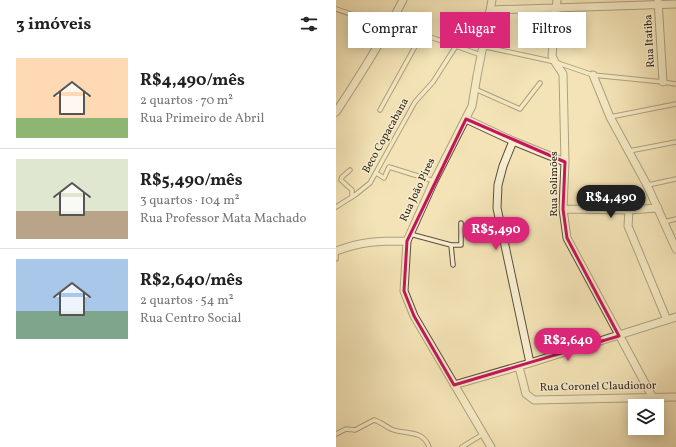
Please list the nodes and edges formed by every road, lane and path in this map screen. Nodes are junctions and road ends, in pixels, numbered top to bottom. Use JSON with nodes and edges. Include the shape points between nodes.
{"nodes":[{"id":1,"x":403,"y":0,"type":"edge"},
{"id":2,"x":492,"y":0,"type":"edge"},
{"id":3,"x":557,"y":0,"type":"edge"},
{"id":4,"x":658,"y":2,"type":"edge"},
{"id":5,"x":676,"y":4,"type":"edge"},
{"id":6,"x":556,"y":8,"type":"junction"},
{"id":7,"x":336,"y":9,"type":"edge"},
{"id":8,"x":490,"y":10,"type":"junction"},
{"id":9,"x":397,"y":12,"type":"edge"},
{"id":10,"x":348,"y":13,"type":"edge"},
{"id":11,"x":377,"y":48,"type":"edge"},
{"id":12,"x":414,"y":48,"type":"edge"},
{"id":13,"x":455,"y":48,"type":"edge"},
{"id":14,"x":462,"y":48,"type":"edge"},
{"id":15,"x":481,"y":55,"type":"junction"},
{"id":16,"x":555,"y":62,"type":"junction"},
{"id":17,"x":594,"y":76,"type":"junction"},
{"id":18,"x":540,"y":82,"type":"dead end"},
{"id":19,"x":663,"y":82,"type":"junction"},
{"id":20,"x":676,"y":84,"type":"edge"},
{"id":21,"x":475,"y":89,"type":"junction"},
{"id":22,"x":676,"y":104,"type":"edge"},
{"id":23,"x":380,"y":110,"type":"dead end"},
{"id":24,"x":336,"y":112,"type":"edge"},
{"id":25,"x":610,"y":117,"type":"junction"},
{"id":26,"x":466,"y":119,"type":"junction"},
{"id":27,"x":513,"y":141,"type":"junction"},
{"id":28,"x":676,"y":142,"type":"edge"},
{"id":29,"x":629,"y":151,"type":"junction"},
{"id":30,"x":566,"y":162,"type":"junction"},
{"id":31,"x":350,"y":170,"type":"dead end"},
{"id":32,"x":376,"y":173,"type":"junction"},
{"id":33,"x":676,"y":179,"type":"edge"},
{"id":34,"x":434,"y":181,"type":"junction"},
{"id":35,"x":647,"y":185,"type":"junction"},
{"id":36,"x":352,"y":197,"type":"junction"},
{"id":37,"x":336,"y":207,"type":"edge"},
{"id":38,"x":658,"y":208,"type":"junction"},
{"id":39,"x":563,"y":210,"type":"junction"},
{"id":40,"x":629,"y":210,"type":"junction"},
{"id":41,"x":676,"y":219,"type":"edge"},
{"id":42,"x":664,"y":222,"type":"junction"},
{"id":43,"x":461,"y":223,"type":"dead end"},
{"id":44,"x":408,"y":238,"type":"junction"},
{"id":45,"x":451,"y":245,"type":"junction"},
{"id":46,"x":676,"y":248,"type":"edge"},
{"id":47,"x":336,"y":251,"type":"edge"},
{"id":48,"x":336,"y":259,"type":"edge"},
{"id":49,"x":453,"y":265,"type":"dead end"},
{"id":50,"x":676,"y":317,"type":"edge"},
{"id":51,"x":667,"y":320,"type":"junction"},
{"id":52,"x":619,"y":336,"type":"junction"},
{"id":53,"x":530,"y":363,"type":"junction"},
{"id":54,"x":519,"y":367,"type":"junction"},
{"id":55,"x":454,"y":385,"type":"junction"},
{"id":56,"x":676,"y":396,"type":"edge"},
{"id":57,"x":653,"y":398,"type":"junction"},
{"id":58,"x":336,"y":434,"type":"edge"},
{"id":59,"x":484,"y":434,"type":"junction"},
{"id":60,"x":429,"y":447,"type":"edge"},
{"id":61,"x":462,"y":447,"type":"edge"},
{"id":62,"x":491,"y":447,"type":"edge"}],
"edges":[{"from":1,"to":9,"type":"street"},
{"from":2,"to":8,"type":"street","name":"Rua João Pires"},
{"from":3,"to":6,"type":"street","name":"Rua Solimões"},
{"from":4,"to":5,"type":"street"},
{"from":4,"to":6,"type":"street"},
{"from":4,"to":19,"type":"street","name":"Rua Itatiba"},
{"from":6,"to":8,"type":"street"},
{"from":6,"to":16,"type":"street","name":"Rua Solimões","via":[[552,56]]},
{"from":7,"to":10,"type":"lane"},
{"from":8,"to":15,"type":"street","name":"Rua João Pires"},
{"from":11,"to":24,"type":"street"},
{"from":12,"to":23,"type":"lane"},
{"from":13,"to":32,"type":"lane","name":"Beco Copacabana","via":[[433,82],[414,102]]},
{"from":14,"to":15,"type":"lane"},
{"from":15,"to":16,"type":"lane","via":[[486,47]]},
{"from":15,"to":21,"type":"street","name":"Rua João Pires"},
{"from":16,"to":17,"type":"lane"},
{"from":16,"to":30,"type":"street","name":"Rua Solimões","via":[[563,74]]},
{"from":17,"to":19,"type":"lane"},
{"from":17,"to":25,"type":"street"},
{"from":18,"to":21,"type":"lane","via":[[520,109]]},
{"from":19,"to":20,"type":"lane"},
{"from":21,"to":26,"type":"street","name":"Rua João Pires","via":[[472,106]]},
{"from":22,"to":25,"type":"lane"},
{"from":25,"to":29,"type":"street"},
{"from":26,"to":27,"type":"street"},
{"from":26,"to":34,"type":"street","name":"Rua João Pires"},
{"from":27,"to":30,"type":"street"},
{"from":27,"to":53,"type":"street","via":[[498,185],[497,208]]},
{"from":28,"to":29,"type":"lane"},
{"from":29,"to":35,"type":"street"},
{"from":30,"to":39,"type":"street","name":"Rua Solimões"},
{"from":31,"to":36,"type":"lane","via":[[342,180],[352,190]]},
{"from":32,"to":34,"type":"lane","via":[[384,178],[389,167]]},
{"from":32,"to":36,"type":"lane","name":"Beco Copacabana","via":[[370,182]]},
{"from":33,"to":35,"type":"lane"},
{"from":34,"to":44,"type":"street","name":"Rua João Pires"},
{"from":35,"to":38,"type":"street"},
{"from":36,"to":37,"type":"lane","name":"Beco Copacabana"},
{"from":38,"to":40,"type":"street"},
{"from":38,"to":42,"type":"street"},
{"from":39,"to":40,"type":"street"},
{"from":39,"to":52,"type":"street","name":"Rua Solimões","via":[[567,238]]},
{"from":40,"to":51,"type":"street","via":[[628,226]]},
{"from":41,"to":42,"type":"lane"},
{"from":42,"to":46,"type":"street"},
{"from":43,"to":45,"type":"lane","via":[[461,246]]},
{"from":44,"to":45,"type":"lane"},
{"from":44,"to":47,"type":"street","via":[[366,242]]},
{"from":44,"to":55,"type":"street","name":"Rua João Pires","via":[[404,291],[414,316]]},
{"from":45,"to":49,"type":"lane"},
{"from":47,"to":48,"type":"lane"},
{"from":50,"to":51,"type":"street"},
{"from":51,"to":52,"type":"street"},
{"from":52,"to":53,"type":"street"},
{"from":52,"to":57,"type":"street","name":"Rua Solimões"},
{"from":53,"to":54,"type":"street"},
{"from":54,"to":55,"type":"street"},
{"from":54,"to":57,"type":"street","name":"Rua Coronel Claudionor","via":[[526,394],[534,400]]},
{"from":55,"to":59,"type":"street","name":"Rua João Pires"},
{"from":56,"to":57,"type":"street","name":"Rua Coronel Claudionor"},
{"from":58,"to":60,"type":"lane","via":[[346,429],[354,430],[374,420],[390,428],[417,434],[427,441]]},
{"from":59,"to":61,"type":"lane"},
{"from":59,"to":62,"type":"street","name":"Rua João Pires"}]}
